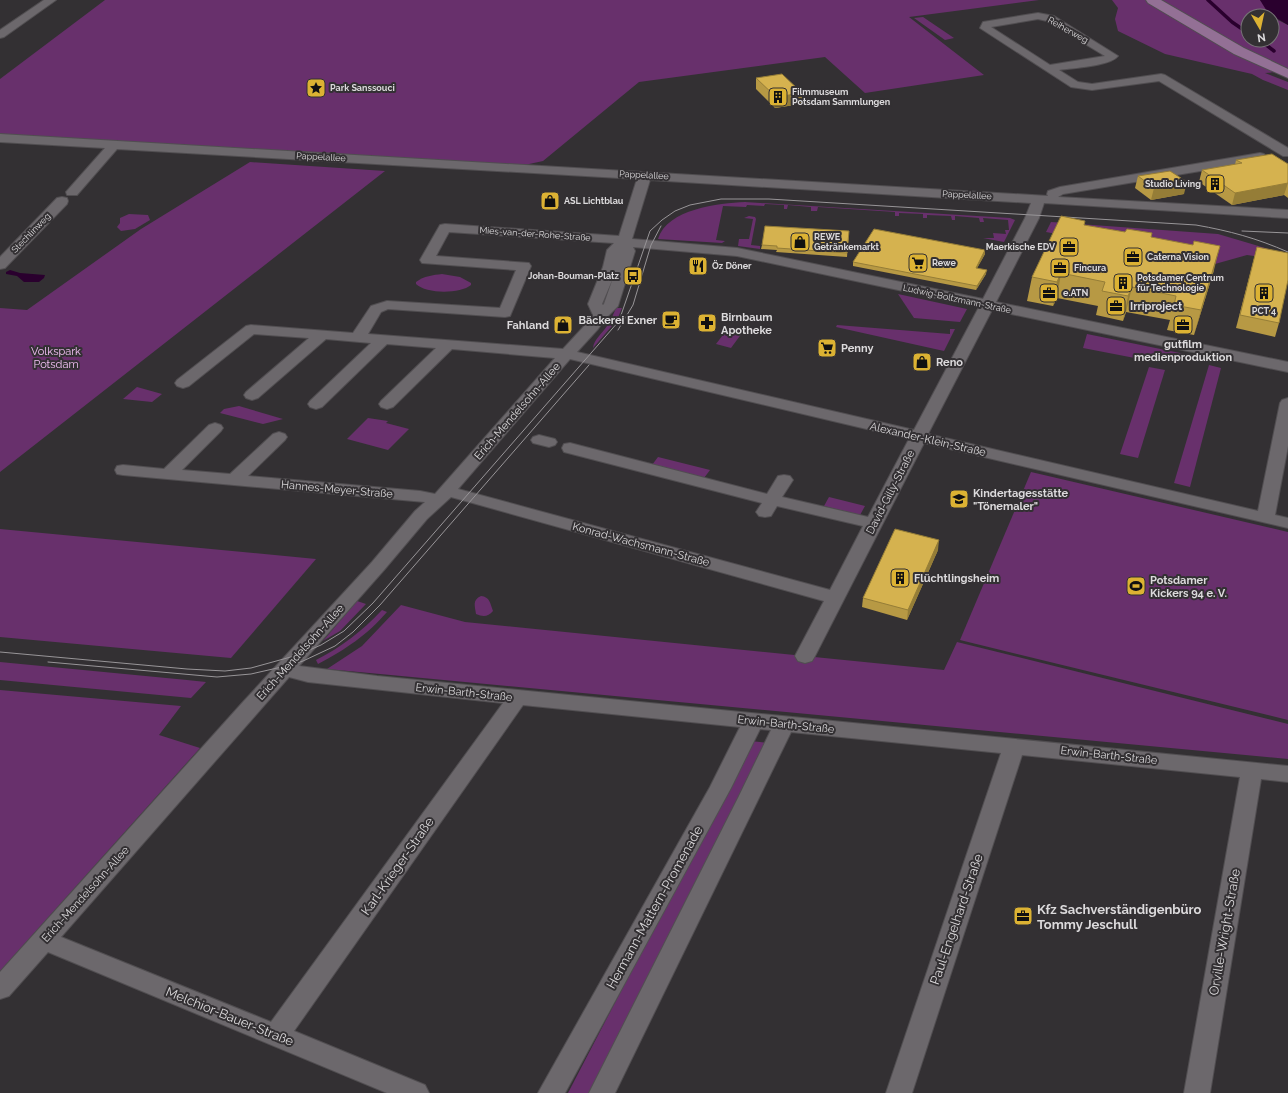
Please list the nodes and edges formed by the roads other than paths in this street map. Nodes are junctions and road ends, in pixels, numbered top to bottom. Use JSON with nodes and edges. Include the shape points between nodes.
{"nodes":[{"id":1,"x":51,"y":0,"type":"edge"},
{"id":2,"x":1152,"y":0,"type":"edge"},
{"id":3,"x":0,"y":34,"type":"edge"},
{"id":4,"x":1049,"y":68,"type":"junction"},
{"id":5,"x":1288,"y":74,"type":"edge"},
{"id":6,"x":0,"y":138,"type":"edge"},
{"id":7,"x":114,"y":145,"type":"junction"},
{"id":8,"x":1288,"y":153,"type":"edge"},
{"id":9,"x":644,"y":175,"type":"junction"},
{"id":10,"x":1039,"y":199,"type":"junction"},
{"id":11,"x":1288,"y":214,"type":"edge"},
{"id":12,"x":624,"y":241,"type":"junction"},
{"id":13,"x":0,"y":265,"type":"edge"},
{"id":14,"x":986,"y":305,"type":"junction"},
{"id":15,"x":323,"y":334,"type":"junction"},
{"id":16,"x":358,"y":337,"type":"junction"},
{"id":17,"x":384,"y":339,"type":"junction"},
{"id":18,"x":448,"y":344,"type":"junction"},
{"id":19,"x":568,"y":354,"type":"junction"},
{"id":20,"x":1288,"y":367,"type":"edge"},
{"id":21,"x":183,"y":383,"type":"dead end"},
{"id":22,"x":252,"y":395,"type":"dead end"},
{"id":23,"x":1288,"y":403,"type":"edge"},
{"id":24,"x":316,"y":404,"type":"dead end"},
{"id":25,"x":387,"y":404,"type":"dead end"},
{"id":26,"x":214,"y":428,"type":"dead end"},
{"id":27,"x":918,"y":436,"type":"junction"},
{"id":28,"x":279,"y":437,"type":"dead end"},
{"id":29,"x":570,"y":448,"type":"dead end"},
{"id":30,"x":123,"y":470,"type":"dead end"},
{"id":31,"x":168,"y":474,"type":"junction"},
{"id":32,"x":235,"y":479,"type":"junction"},
{"id":33,"x":784,"y":480,"type":"dead end"},
{"id":34,"x":443,"y":496,"type":"junction"},
{"id":35,"x":769,"y":506,"type":"junction"},
{"id":36,"x":1266,"y":517,"type":"junction"},
{"id":37,"x":1288,"y":522,"type":"edge"},
{"id":38,"x":873,"y":524,"type":"junction"},
{"id":39,"x":835,"y":598,"type":"junction"},
{"id":40,"x":805,"y":656,"type":"dead end"},
{"id":41,"x":285,"y":669,"type":"junction"},
{"id":42,"x":518,"y":697,"type":"junction"},
{"id":43,"x":754,"y":720,"type":"junction"},
{"id":44,"x":784,"y":724,"type":"junction"},
{"id":45,"x":1014,"y":746,"type":"junction"},
{"id":46,"x":1252,"y":770,"type":"junction"},
{"id":47,"x":1288,"y":774,"type":"edge"},
{"id":48,"x":44,"y":940,"type":"junction"},
{"id":49,"x":0,"y":989,"type":"edge"},
{"id":50,"x":276,"y":1036,"type":"junction"},
{"id":51,"x":416,"y":1093,"type":"edge"},
{"id":52,"x":551,"y":1093,"type":"edge"},
{"id":53,"x":602,"y":1093,"type":"edge"},
{"id":54,"x":899,"y":1093,"type":"edge"},
{"id":55,"x":1197,"y":1093,"type":"edge"}],
"edges":[{"from":1,"to":3,"type":"street"},
{"from":2,"to":5,"type":"main road","via":[[1239,51]]},
{"from":4,"to":4,"type":"street","name":"Reiherweg","via":[[985,28],[987,24],[1038,16],[1050,18],[1113,56],[1107,60]]},
{"from":4,"to":8,"type":"street","name":"Reiherweg","via":[[1075,86],[1092,87],[1161,77]]},
{"from":6,"to":7,"type":"street","name":"Pappelallee"},
{"from":7,"to":9,"type":"street","name":"Pappelallee"},
{"from":7,"to":13,"type":"street","name":"Stechlinweg"},
{"from":8,"to":10,"type":"street","name":"Reiherweg","via":[[1060,191]]},
{"from":9,"to":10,"type":"street","name":"Pappelallee"},
{"from":9,"to":12,"type":"street","name":"Erich-Mendelsohn-Allee"},
{"from":10,"to":11,"type":"street","name":"Pappelallee"},
{"from":10,"to":14,"type":"street","name":"David-Gilly-Straße","via":[[1032,218]]},
{"from":12,"to":14,"type":"street","name":"Ludwig-Boltzmann-Straße","via":[[733,251]]},
{"from":12,"to":16,"type":"street","name":"Mies-van-der-Rohe-Straße","via":[[445,228],[427,260],[524,266],[505,313],[387,305],[376,309]]},
{"from":12,"to":19,"type":"street","name":"Erich-Mendelsohn-Allee","via":[[628,251],[611,306],[600,315]]},
{"from":14,"to":20,"type":"street","name":"Ludwig-Boltzmann-Straße"},
{"from":14,"to":27,"type":"street","name":"David-Gilly-Straße"},
{"from":15,"to":16,"type":"street","name":"Alexander-Klein-Straße"},
{"from":15,"to":21,"type":"street","name":"Alexander-Klein-Straße","via":[[251,329]]},
{"from":15,"to":22,"type":"street"},
{"from":16,"to":17,"type":"street","name":"Alexander-Klein-Straße"},
{"from":17,"to":18,"type":"street","name":"Alexander-Klein-Straße"},
{"from":17,"to":24,"type":"street"},
{"from":18,"to":19,"type":"street","name":"Alexander-Klein-Straße"},
{"from":18,"to":25,"type":"street"},
{"from":19,"to":27,"type":"street","name":"Alexander-Klein-Straße"},
{"from":19,"to":34,"type":"street","name":"Erich-Mendelsohn-Allee"},
{"from":23,"to":36,"type":"street"},
{"from":26,"to":31,"type":"street"},
{"from":27,"to":36,"type":"street","name":"Alexander-Klein-Straße"},
{"from":27,"to":38,"type":"street","name":"David-Gilly-Straße"},
{"from":28,"to":32,"type":"street"},
{"from":29,"to":35,"type":"street","via":[[621,460]]},
{"from":30,"to":31,"type":"street","name":"Hannes-Meyer-Straße"},
{"from":31,"to":32,"type":"street","name":"Hannes-Meyer-Straße"},
{"from":32,"to":34,"type":"street","name":"Hannes-Meyer-Straße"},
{"from":33,"to":35,"type":"street"},
{"from":34,"to":39,"type":"street","name":"Konrad-Wachsmann-Straße"},
{"from":34,"to":41,"type":"street","name":"Erich-Mendelsohn-Allee","via":[[421,515]]},
{"from":35,"to":38,"type":"street"},
{"from":36,"to":37,"type":"street","name":"Alexander-Klein-Straße"},
{"from":38,"to":39,"type":"street","name":"David-Gilly-Straße"},
{"from":39,"to":40,"type":"street","name":"David-Gilly-Straße"},
{"from":41,"to":42,"type":"street","name":"Erwin-Barth-Straße","via":[[308,675]]},
{"from":41,"to":48,"type":"street","name":"Erich-Mendelsohn-Allee"},
{"from":42,"to":43,"type":"street","name":"Erwin-Barth-Straße"},
{"from":42,"to":50,"type":"street","name":"Karl-Krieger-Straße"},
{"from":43,"to":44,"type":"street","name":"Erwin-Barth-Straße"},
{"from":43,"to":52,"type":"street","name":"Hermann-Mattern-Promenade","via":[[720,788]]},
{"from":44,"to":45,"type":"street","name":"Erwin-Barth-Straße"},
{"from":44,"to":53,"type":"street"},
{"from":45,"to":46,"type":"street","name":"Erwin-Barth-Straße"},
{"from":45,"to":54,"type":"street","name":"Paul-Engelhard-Straße"},
{"from":46,"to":47,"type":"street","name":"Erwin-Barth-Straße"},
{"from":46,"to":55,"type":"street","name":"Orville-Wright-Straße"},
{"from":48,"to":49,"type":"street","name":"Erich-Mendelsohn-Allee"},
{"from":48,"to":50,"type":"street","name":"Melchior-Bauer-Straße"},
{"from":50,"to":51,"type":"street","name":"Melchior-Bauer-Straße"}]}
